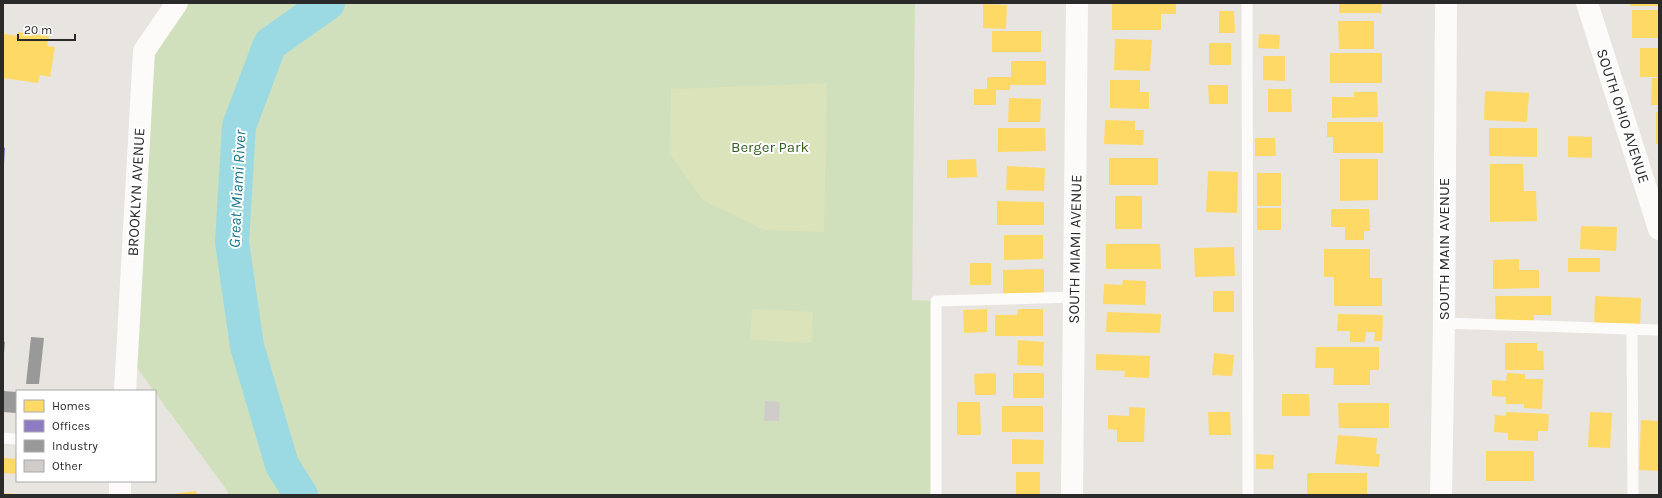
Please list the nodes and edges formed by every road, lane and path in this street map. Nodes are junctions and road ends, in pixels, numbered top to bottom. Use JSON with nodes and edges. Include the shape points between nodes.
{"nodes":[{"id":1,"x":177,"y":3,"type":"edge"},
{"id":2,"x":1077,"y":3,"type":"edge"},
{"id":3,"x":1247,"y":3,"type":"edge"},
{"id":4,"x":1446,"y":3,"type":"edge"},
{"id":5,"x":1587,"y":3,"type":"edge"},
{"id":6,"x":1659,"y":229,"type":"edge"},
{"id":7,"x":1074,"y":297,"type":"junction"},
{"id":8,"x":1444,"y":323,"type":"junction"},
{"id":9,"x":1632,"y":329,"type":"junction"},
{"id":10,"x":1659,"y":330,"type":"edge"},
{"id":11,"x":125,"y":390,"type":"edge"},
{"id":12,"x":3,"y":438,"type":"edge"},
{"id":13,"x":16,"y":439,"type":"edge"},
{"id":14,"x":120,"y":482,"type":"edge"},
{"id":15,"x":120,"y":495,"type":"edge"},
{"id":16,"x":936,"y":495,"type":"edge"},
{"id":17,"x":1072,"y":495,"type":"edge"},
{"id":18,"x":1248,"y":495,"type":"edge"},
{"id":19,"x":1441,"y":495,"type":"edge"},
{"id":20,"x":1633,"y":495,"type":"edge"}],
"edges":[{"from":1,"to":11,"type":"street","name":"BROOKLYN AVENUE","via":[[144,52]]},
{"from":2,"to":7,"type":"street","name":"SOUTH MIAMI AVENUE"},
{"from":3,"to":18,"type":"lane"},
{"from":4,"to":8,"type":"street","name":"SOUTH MAIN AVENUE"},
{"from":5,"to":6,"type":"street","name":"SOUTH OHIO AVENUE"},
{"from":7,"to":16,"type":"lane","via":[[936,301]]},
{"from":7,"to":17,"type":"street","name":"SOUTH MIAMI AVENUE"},
{"from":8,"to":9,"type":"lane"},
{"from":8,"to":19,"type":"street","name":"SOUTH MAIN AVENUE"},
{"from":9,"to":10,"type":"lane"},
{"from":9,"to":20,"type":"lane"},
{"from":12,"to":13,"type":"lane"},
{"from":14,"to":15,"type":"street"}]}
